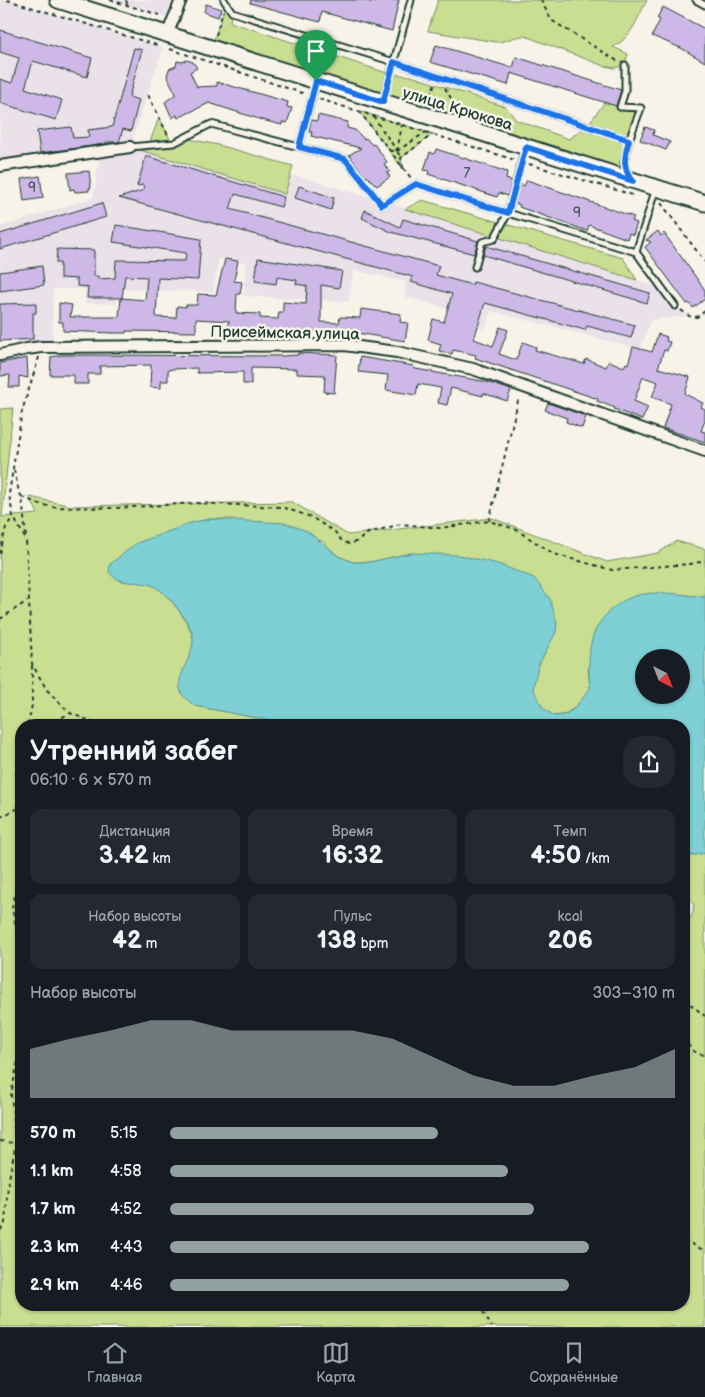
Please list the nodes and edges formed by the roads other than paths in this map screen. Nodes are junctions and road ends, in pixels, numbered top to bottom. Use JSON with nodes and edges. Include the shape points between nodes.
{"nodes":[{"id":1,"x":58,"y":0,"type":"edge"},
{"id":2,"x":181,"y":0,"type":"edge"},
{"id":3,"x":412,"y":0,"type":"edge"},
{"id":4,"x":696,"y":0,"type":"edge"},
{"id":5,"x":225,"y":2,"type":"edge"},
{"id":6,"x":705,"y":5,"type":"edge"},
{"id":7,"x":167,"y":35,"type":"junction"},
{"id":8,"x":394,"y":62,"type":"junction"},
{"id":9,"x":625,"y":65,"type":"road end"},
{"id":10,"x":316,"y":81,"type":"junction"},
{"id":11,"x":383,"y":102,"type":"junction"},
{"id":12,"x":629,"y":140,"type":"junction"},
{"id":13,"x":130,"y":147,"type":"joint"},
{"id":14,"x":299,"y":147,"type":"junction"},
{"id":15,"x":526,"y":147,"type":"junction"},
{"id":16,"x":0,"y":166,"type":"edge"},
{"id":17,"x":633,"y":188,"type":"junction"},
{"id":18,"x":656,"y":188,"type":"junction"},
{"id":19,"x":705,"y":204,"type":"edge"},
{"id":20,"x":508,"y":213,"type":"junction"},
{"id":21,"x":636,"y":252,"type":"junction"},
{"id":22,"x":475,"y":267,"type":"dead end"},
{"id":23,"x":675,"y":306,"type":"road end"},
{"id":24,"x":0,"y":355,"type":"edge"},
{"id":25,"x":705,"y":452,"type":"edge"}],
"edges":[{"from":1,"to":7,"type":"main road","name":"улица Крюкова"},
{"from":2,"to":7,"type":"street"},
{"from":3,"to":8,"type":"lane"},
{"from":4,"to":6,"type":"lane"},
{"from":5,"to":8,"type":"lane","via":[[232,12]]},
{"from":7,"to":10,"type":"main road","name":"улица Крюкова"},
{"from":8,"to":11,"type":"lane"},
{"from":8,"to":12,"type":"lane"},
{"from":9,"to":12,"type":"lane","via":[[625,91],[620,107],[641,108]]},
{"from":10,"to":11,"type":"main road","name":"улица Крюкова"},
{"from":10,"to":14,"type":"lane"},
{"from":11,"to":15,"type":"main road","name":"улица Крюкова"},
{"from":12,"to":17,"type":"lane","via":[[624,164]]},
{"from":13,"to":14,"type":"lane","via":[[172,143],[211,124]]},
{"from":13,"to":16,"type":"street"},
{"from":14,"to":20,"type":"lane","via":[[345,159],[382,205],[416,184]]},
{"from":15,"to":17,"type":"main road","name":"улица Крюкова"},
{"from":15,"to":20,"type":"lane"},
{"from":17,"to":18,"type":"main road","name":"улица Крюкова"},
{"from":18,"to":19,"type":"main road","name":"улица Крюкова"},
{"from":18,"to":21,"type":"lane"},
{"from":20,"to":21,"type":"lane"},
{"from":20,"to":22,"type":"lane","via":[[494,239],[482,242]]},
{"from":21,"to":23,"type":"lane"},
{"from":24,"to":25,"type":"street","name":"Присеймская улица","via":[[42,347],[344,346],[397,352],[473,369]]}]}
